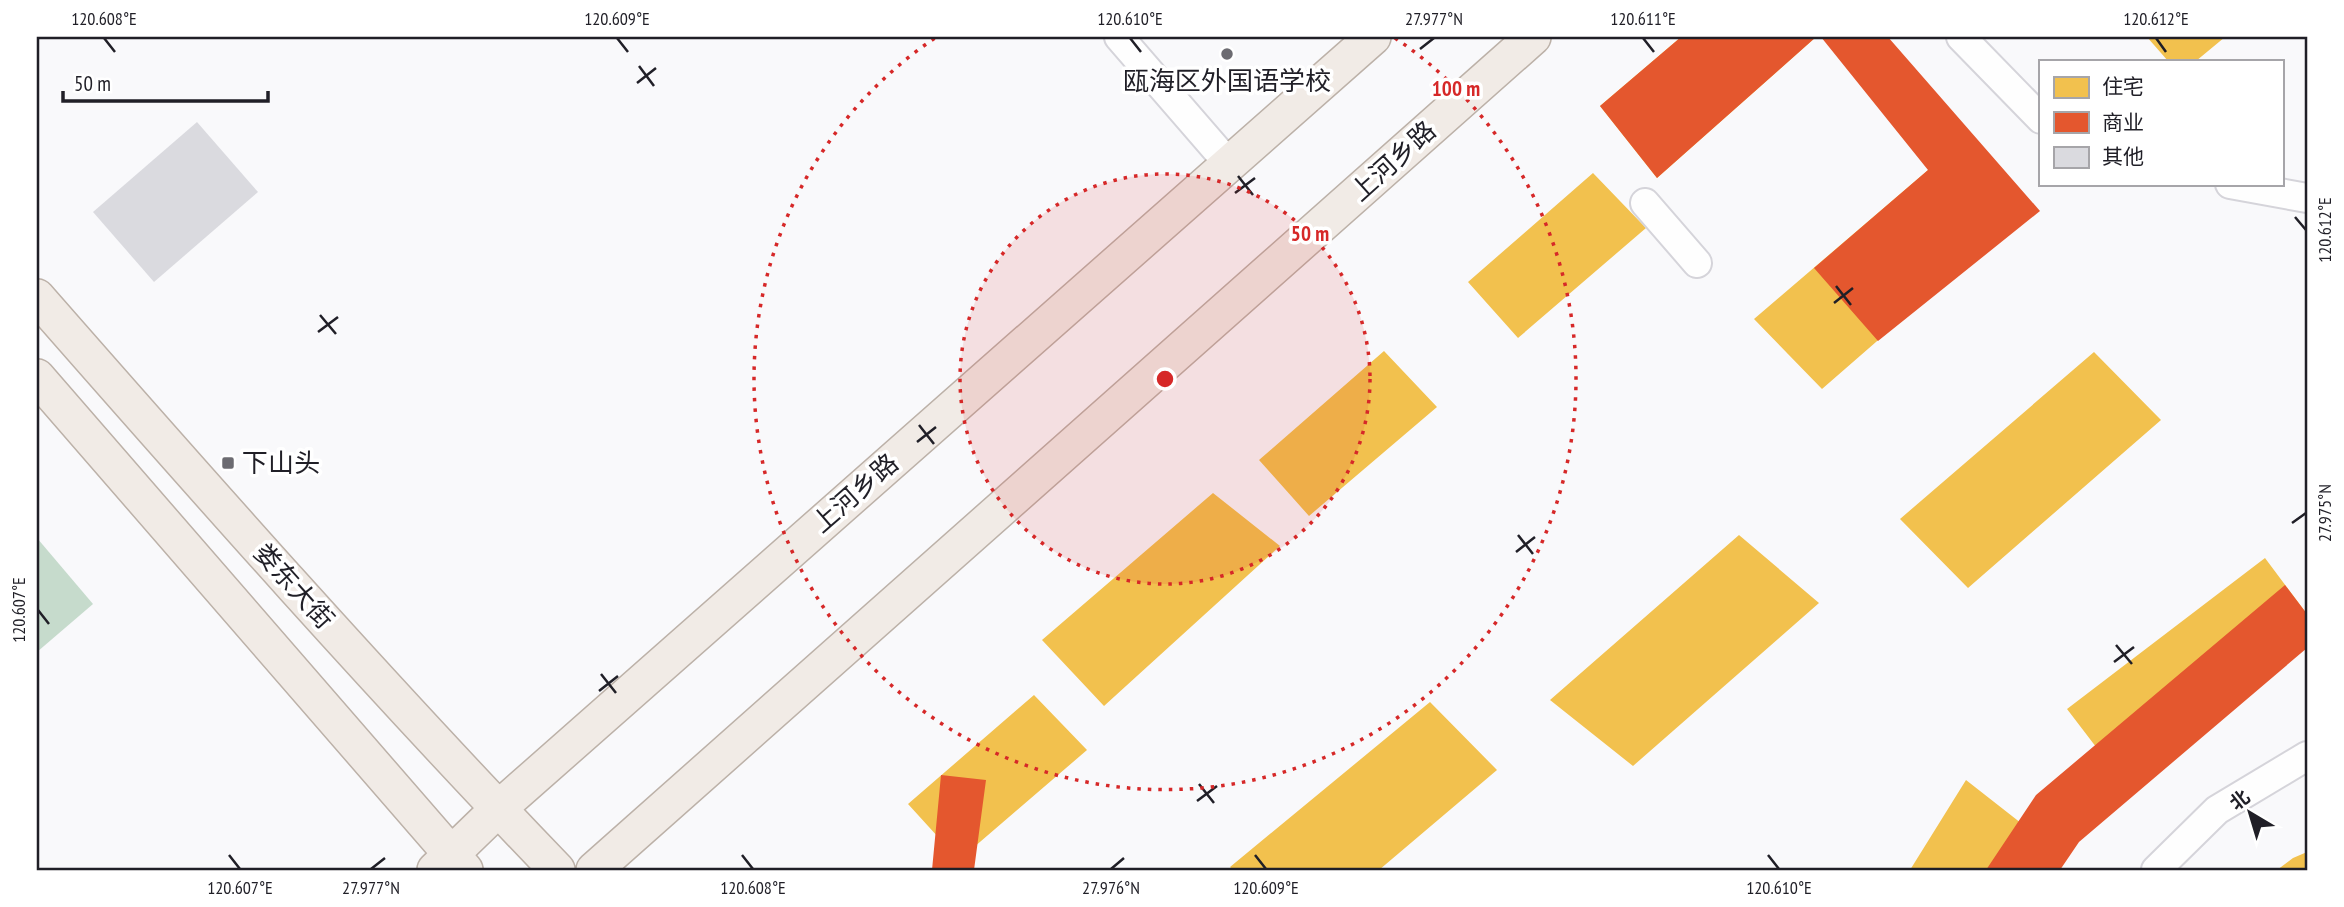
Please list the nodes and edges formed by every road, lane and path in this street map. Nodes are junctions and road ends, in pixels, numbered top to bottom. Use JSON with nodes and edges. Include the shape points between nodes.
{"nodes":[{"id":1,"x":1119,"y":37,"type":"edge"},
{"id":2,"x":1373,"y":37,"type":"edge"},
{"id":3,"x":1532,"y":37,"type":"edge"},
{"id":4,"x":1961,"y":37,"type":"edge"},
{"id":5,"x":2039,"y":117,"type":"edge"},
{"id":6,"x":1229,"y":164,"type":"junction"},
{"id":7,"x":2241,"y":186,"type":"edge"},
{"id":8,"x":2307,"y":198,"type":"edge"},
{"id":9,"x":1645,"y":203,"type":"dead end"},
{"id":10,"x":1697,"y":262,"type":"dead end"},
{"id":11,"x":37,"y":297,"type":"edge"},
{"id":12,"x":37,"y":377,"type":"edge"},
{"id":13,"x":2307,"y":755,"type":"edge"},
{"id":14,"x":498,"y":809,"type":"junction"},
{"id":15,"x":451,"y":865,"type":"edge"},
{"id":16,"x":557,"y":870,"type":"edge"},
{"id":17,"x":594,"y":870,"type":"edge"},
{"id":18,"x":2156,"y":870,"type":"edge"}],
"edges":[{"from":1,"to":6,"type":"street"},
{"from":2,"to":6,"type":"main road","name":"上河乡路"},
{"from":3,"to":17,"type":"main road","name":"上河乡路"},
{"from":4,"to":5,"type":"street"},
{"from":6,"to":14,"type":"main road","name":"上河乡路"},
{"from":7,"to":8,"type":"street"},
{"from":9,"to":10,"type":"street"},
{"from":11,"to":14,"type":"main road","name":"娄东大街"},
{"from":12,"to":15,"type":"main road"},
{"from":13,"to":18,"type":"street","via":[[2217,810]]},
{"from":14,"to":15,"type":"main road","name":"上河乡路"},
{"from":14,"to":16,"type":"main road","name":"娄东大街"}]}
